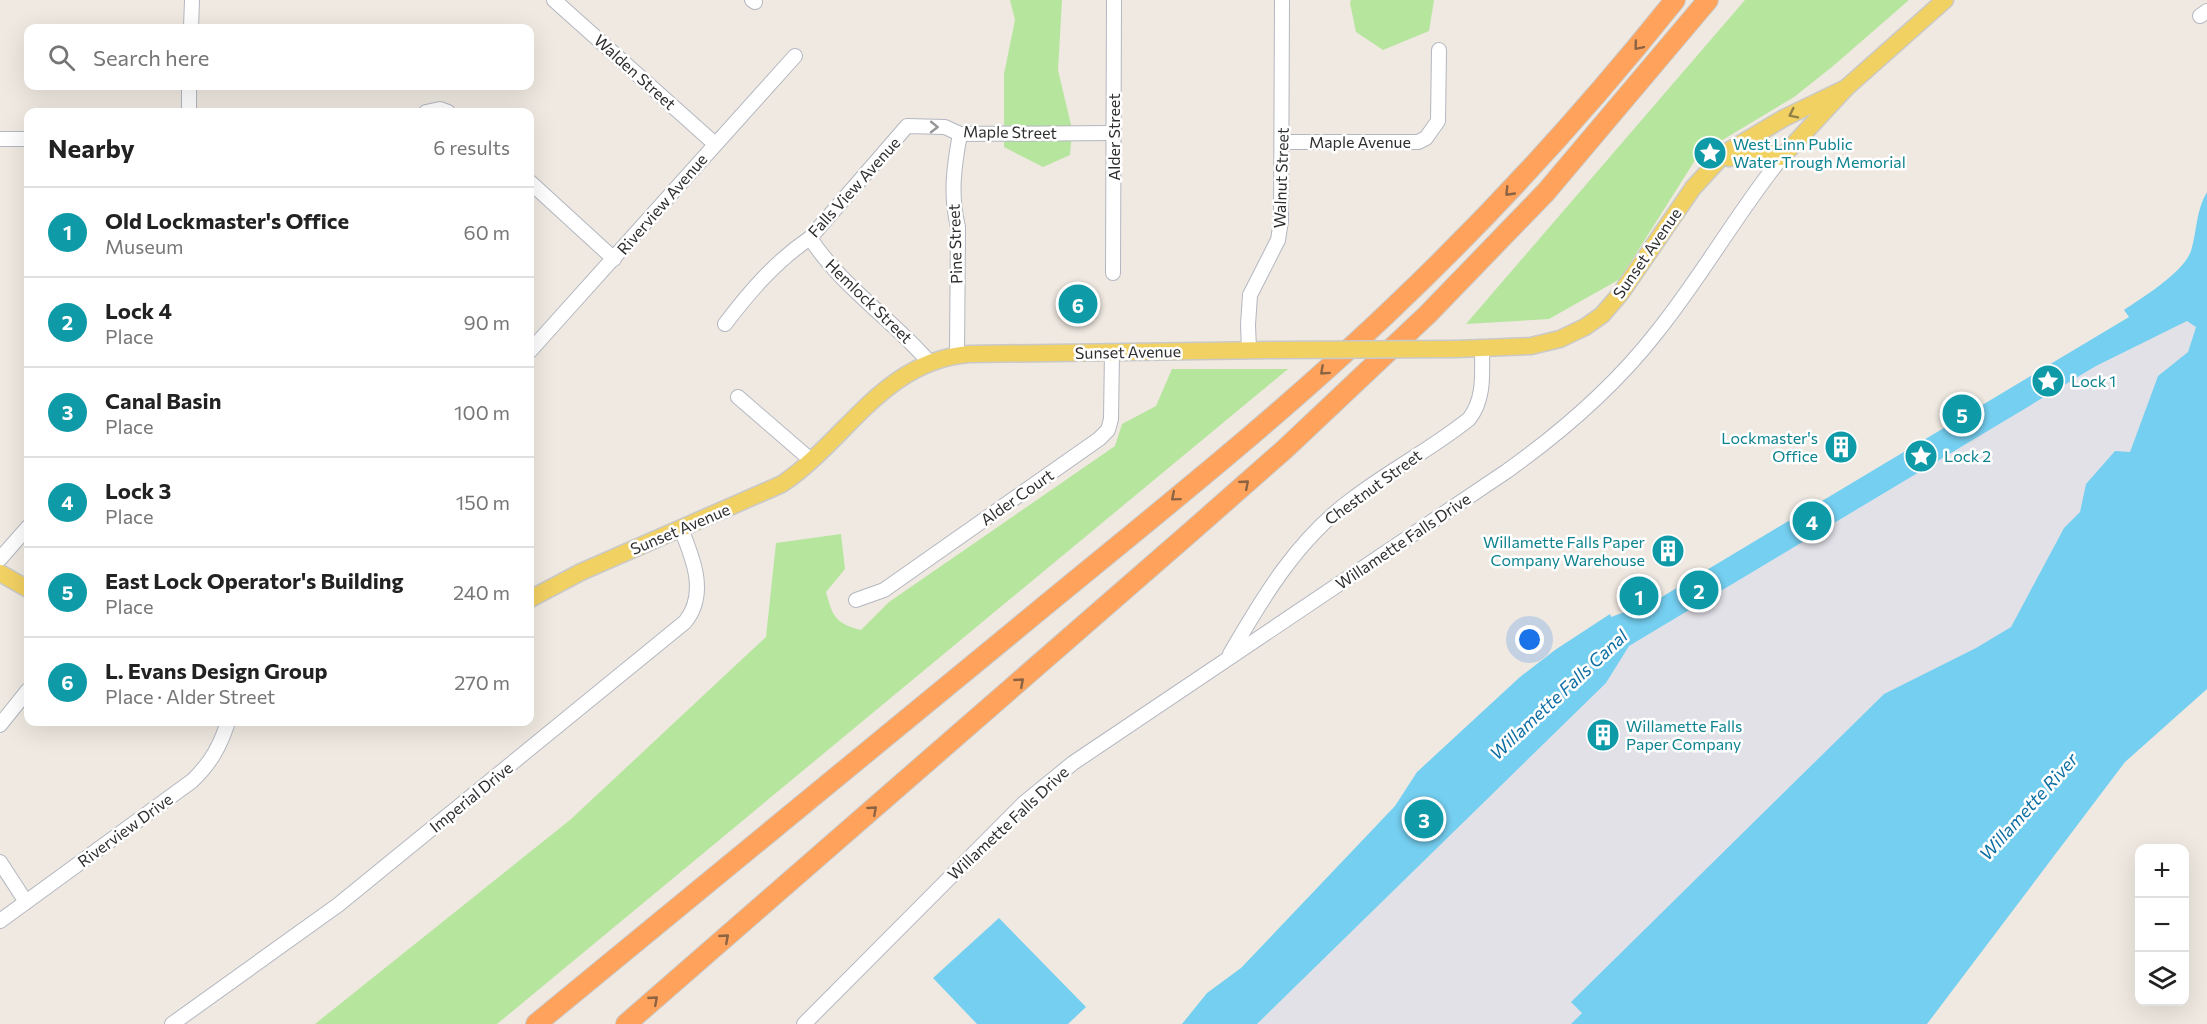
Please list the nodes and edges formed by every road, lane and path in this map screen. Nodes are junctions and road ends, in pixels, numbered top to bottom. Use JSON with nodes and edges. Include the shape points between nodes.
{"nodes":[{"id":1,"x":192,"y":0,"type":"edge"},
{"id":2,"x":554,"y":0,"type":"edge"},
{"id":3,"x":1114,"y":0,"type":"edge"},
{"id":4,"x":1282,"y":0,"type":"edge"},
{"id":5,"x":1675,"y":0,"type":"edge"},
{"id":6,"x":1708,"y":0,"type":"edge"},
{"id":7,"x":1945,"y":0,"type":"edge"},
{"id":8,"x":191,"y":24,"type":"edge"},
{"id":9,"x":1439,"y":50,"type":"dead end"},
{"id":10,"x":795,"y":56,"type":"dead end"},
{"id":11,"x":1845,"y":88,"type":"junction"},
{"id":12,"x":189,"y":90,"type":"edge"},
{"id":13,"x":189,"y":108,"type":"edge"},
{"id":14,"x":907,"y":126,"type":"joint"},
{"id":15,"x":1114,"y":133,"type":"junction"},
{"id":16,"x":960,"y":134,"type":"junction"},
{"id":17,"x":0,"y":139,"type":"edge"},
{"id":18,"x":24,"y":139,"type":"edge"},
{"id":19,"x":1282,"y":142,"type":"junction"},
{"id":20,"x":715,"y":144,"type":"junction"},
{"id":21,"x":1782,"y":157,"type":"junction"},
{"id":22,"x":1714,"y":164,"type":"junction"},
{"id":23,"x":534,"y":186,"type":"edge"},
{"id":24,"x":810,"y":238,"type":"junction"},
{"id":25,"x":614,"y":259,"type":"junction"},
{"id":26,"x":1113,"y":273,"type":"dead end"},
{"id":27,"x":725,"y":324,"type":"dead end"},
{"id":28,"x":534,"y":347,"type":"edge"},
{"id":29,"x":1482,"y":348,"type":"junction"},
{"id":30,"x":1249,"y":349,"type":"junction"},
{"id":31,"x":1112,"y":352,"type":"junction"},
{"id":32,"x":957,"y":355,"type":"junction"},
{"id":33,"x":930,"y":363,"type":"junction"},
{"id":34,"x":738,"y":397,"type":"dead end"},
{"id":35,"x":812,"y":461,"type":"junction"},
{"id":36,"x":681,"y":529,"type":"junction"},
{"id":37,"x":24,"y":532,"type":"edge"},
{"id":38,"x":0,"y":560,"type":"edge"},
{"id":39,"x":0,"y":573,"type":"edge"},
{"id":40,"x":24,"y":587,"type":"edge"},
{"id":41,"x":534,"y":597,"type":"edge"},
{"id":42,"x":856,"y":600,"type":"dead end"},
{"id":43,"x":1228,"y":658,"type":"junction"},
{"id":44,"x":24,"y":695,"type":"edge"},
{"id":45,"x":0,"y":725,"type":"edge"},
{"id":46,"x":227,"y":726,"type":"edge"},
{"id":47,"x":0,"y":862,"type":"edge"},
{"id":48,"x":26,"y":902,"type":"junction"},
{"id":49,"x":0,"y":921,"type":"edge"},
{"id":50,"x":172,"y":1024,"type":"edge"},
{"id":51,"x":536,"y":1024,"type":"edge"},
{"id":52,"x":626,"y":1024,"type":"edge"},
{"id":53,"x":804,"y":1024,"type":"edge"}],
"edges":[{"from":1,"to":8,"type":"street"},
{"from":2,"to":20,"type":"street","name":"Walden Street"},
{"from":3,"to":15,"type":"street","name":"Alder Street"},
{"from":4,"to":19,"type":"street","name":"Walnut Street"},
{"from":5,"to":51,"type":"highway","one_way":true,"via":[[1540,159],[1441,262],[1359,339],[1258,429]]},
{"from":52,"to":6,"type":"highway","one_way":true,"via":[[1357,382],[1546,192]]},
{"from":7,"to":11,"type":"main road","name":"Willamette Falls Drive"},
{"from":9,"to":19,"type":"street","name":"Maple Avenue","via":[[1438,121],[1426,138],[1418,142]]},
{"from":10,"to":20,"type":"street","name":"Riverview Avenue"},
{"from":11,"to":21,"type":"main road","name":"Willamette Falls Drive"},
{"from":11,"to":22,"type":"main road","name":"Sunset Avenue","one_way":true,"via":[[1748,138]]},
{"from":12,"to":13,"type":"street"},
{"from":14,"to":16,"type":"street","name":"Maple Street","one_way":true,"via":[[945,127]]},
{"from":14,"to":24,"type":"street","name":"Falls View Avenue"},
{"from":15,"to":16,"type":"street","name":"Maple Street"},
{"from":15,"to":26,"type":"street","name":"Alder Street"},
{"from":16,"to":32,"type":"street","name":"Pine Street","via":[[952,172],[957,227]]},
{"from":17,"to":18,"type":"street"},
{"from":19,"to":30,"type":"street","name":"Walnut Street","via":[[1278,240],[1250,295]]},
{"from":20,"to":25,"type":"street","name":"Riverview Avenue"},
{"from":21,"to":22,"type":"main road","name":"Sunset Avenue","via":[[1757,150]]},
{"from":21,"to":43,"type":"street","name":"Willamette Falls Drive","via":[[1658,332],[1577,417],[1507,471]]},
{"from":22,"to":29,"type":"main road","name":"Sunset Avenue","via":[[1602,315],[1560,339],[1531,346]]},
{"from":23,"to":25,"type":"street"},
{"from":24,"to":27,"type":"street","name":"Falls View Avenue","via":[[757,282]]},
{"from":24,"to":33,"type":"street","name":"Hemlock Street","via":[[841,278]]},
{"from":25,"to":28,"type":"street","name":"Riverview Avenue"},
{"from":29,"to":30,"type":"main road","name":"Sunset Avenue","bridge":true},
{"from":29,"to":43,"type":"street","name":"Chestnut Street","via":[[1480,396],[1468,419],[1355,496],[1313,532],[1278,577]]},
{"from":30,"to":31,"type":"main road","name":"Sunset Avenue"},
{"from":31,"to":32,"type":"main road","name":"Sunset Avenue"},
{"from":31,"to":42,"type":"street","name":"Alder Court","via":[[1111,419],[1100,439],[884,590]]},
{"from":32,"to":33,"type":"main road","name":"Sunset Avenue"},
{"from":33,"to":35,"type":"main road","name":"Sunset Avenue","via":[[900,378],[875,398]]},
{"from":34,"to":35,"type":"street"},
{"from":35,"to":36,"type":"main road","name":"Sunset Avenue","via":[[782,484]]},
{"from":36,"to":41,"type":"main road","name":"Sunset Avenue"},
{"from":36,"to":50,"type":"street","name":"Imperial Drive","via":[[694,563],[697,586],[695,604],[685,622],[338,905]]},
{"from":37,"to":38,"type":"street"},
{"from":39,"to":40,"type":"main road"},
{"from":43,"to":53,"type":"street","name":"Willamette Falls Drive","via":[[1046,783]]},
{"from":44,"to":45,"type":"street"},
{"from":46,"to":48,"type":"street","name":"Riverview Drive","via":[[213,758],[192,781]]},
{"from":47,"to":48,"type":"street"},
{"from":48,"to":49,"type":"street","name":"Riverview Drive"}]}
